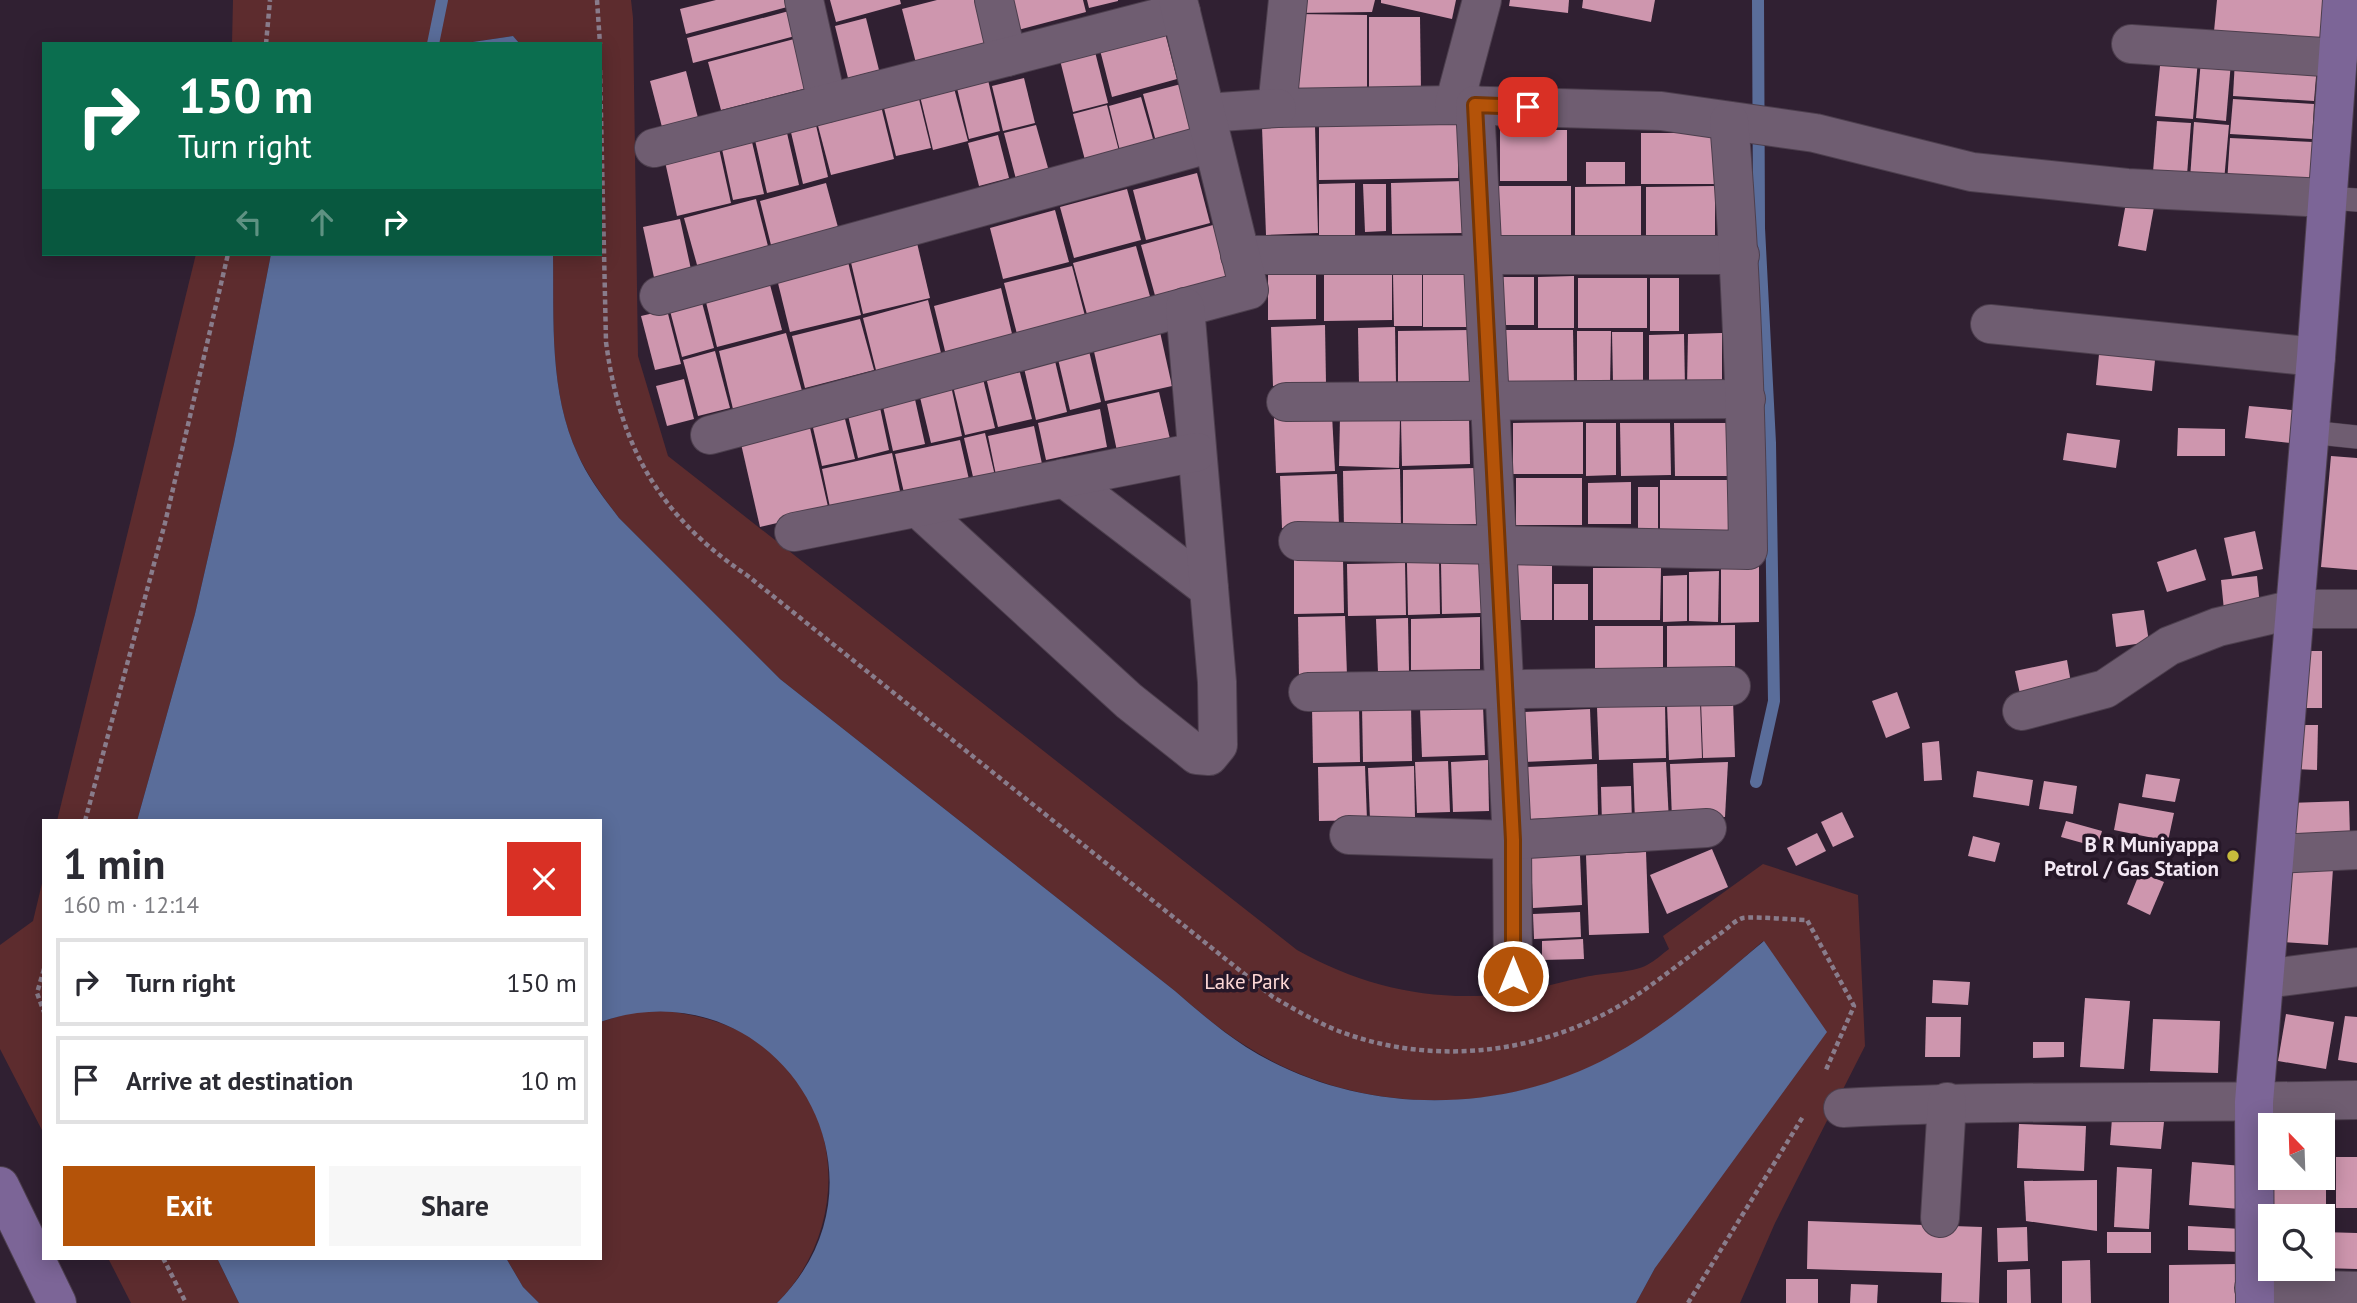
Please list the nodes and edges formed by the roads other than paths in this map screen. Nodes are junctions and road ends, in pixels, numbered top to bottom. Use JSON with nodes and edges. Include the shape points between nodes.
{"nodes":[{"id":1,"x":804,"y":0,"type":"edge"},
{"id":2,"x":994,"y":0,"type":"edge"},
{"id":3,"x":1288,"y":0,"type":"edge"},
{"id":4,"x":1482,"y":0,"type":"edge"},
{"id":5,"x":2342,"y":0,"type":"edge"},
{"id":6,"x":1179,"y":6,"type":"edge"},
{"id":7,"x":2131,"y":44,"type":"dead end"},
{"id":8,"x":1007,"y":57,"type":"junction"},
{"id":9,"x":2337,"y":58,"type":"junction"},
{"id":10,"x":827,"y":103,"type":"junction"},
{"id":11,"x":1464,"y":105,"type":"junction"},
{"id":12,"x":1278,"y":108,"type":"junction"},
{"id":13,"x":2345,"y":108,"type":"edge"},
{"id":14,"x":1728,"y":121,"type":"junction"},
{"id":15,"x":1209,"y":128,"type":"junction"},
{"id":16,"x":654,"y":148,"type":"dead end"},
{"id":17,"x":2342,"y":199,"type":"edge"},
{"id":18,"x":1240,"y":255,"type":"junction"},
{"id":19,"x":1482,"y":255,"type":"junction"},
{"id":20,"x":1740,"y":255,"type":"junction"},
{"id":21,"x":659,"y":296,"type":"dead end"},
{"id":22,"x":1185,"y":307,"type":"junction"},
{"id":23,"x":1990,"y":324,"type":"dead end"},
{"id":24,"x":2316,"y":356,"type":"junction"},
{"id":25,"x":1746,"y":399,"type":"junction"},
{"id":26,"x":1490,"y":401,"type":"junction"},
{"id":27,"x":1286,"y":402,"type":"dead end"},
{"id":28,"x":2309,"y":432,"type":"junction"},
{"id":29,"x":710,"y":435,"type":"dead end"},
{"id":30,"x":2357,"y":437,"type":"edge"},
{"id":31,"x":1197,"y":452,"type":"junction"},
{"id":32,"x":1064,"y":478,"type":"junction"},
{"id":33,"x":918,"y":508,"type":"junction"},
{"id":34,"x":794,"y":532,"type":"dead end"},
{"id":35,"x":1298,"y":541,"type":"dead end"},
{"id":36,"x":1497,"y":545,"type":"junction"},
{"id":37,"x":1209,"y":589,"type":"junction"},
{"id":38,"x":2295,"y":609,"type":"junction"},
{"id":39,"x":2357,"y":609,"type":"edge"},
{"id":40,"x":1731,"y":686,"type":"dead end"},
{"id":41,"x":1505,"y":689,"type":"junction"},
{"id":42,"x":1308,"y":692,"type":"dead end"},
{"id":43,"x":2022,"y":711,"type":"dead end"},
{"id":44,"x":1707,"y":828,"type":"dead end"},
{"id":45,"x":1349,"y":835,"type":"dead end"},
{"id":46,"x":1513,"y":840,"type":"junction"},
{"id":47,"x":2357,"y":850,"type":"edge"},
{"id":48,"x":2275,"y":854,"type":"junction"},
{"id":49,"x":2357,"y":967,"type":"edge"},
{"id":50,"x":1513,"y":976,"type":"dead end"},
{"id":51,"x":2265,"y":979,"type":"junction"},
{"id":52,"x":2357,"y":1100,"type":"edge"},
{"id":53,"x":1947,"y":1102,"type":"junction"},
{"id":54,"x":2254,"y":1102,"type":"junction"},
{"id":55,"x":1843,"y":1108,"type":"dead end"},
{"id":56,"x":0,"y":1186,"type":"edge"},
{"id":57,"x":1940,"y":1218,"type":"dead end"},
{"id":58,"x":2357,"y":1292,"type":"edge"},
{"id":59,"x":2254,"y":1296,"type":"edge"},
{"id":60,"x":57,"y":1303,"type":"edge"}],
"edges":[{"from":1,"to":10,"type":"street"},
{"from":2,"to":8,"type":"street"},
{"from":3,"to":12,"type":"street"},
{"from":4,"to":11,"type":"street"},
{"from":5,"to":9,"type":"street"},
{"from":6,"to":8,"type":"street"},
{"from":6,"to":15,"type":"street"},
{"from":7,"to":9,"type":"street"},
{"from":8,"to":10,"type":"street"},
{"from":9,"to":13,"type":"street"},
{"from":10,"to":16,"type":"street"},
{"from":11,"to":12,"type":"street"},
{"from":11,"to":14,"type":"street","via":[[1661,111]]},
{"from":11,"to":19,"type":"street"},
{"from":12,"to":15,"type":"street"},
{"from":13,"to":17,"type":"street"},
{"from":14,"to":17,"type":"street","via":[[1815,132],[1972,172],[2127,188]]},
{"from":14,"to":20,"type":"street"},
{"from":15,"to":18,"type":"street"},
{"from":15,"to":21,"type":"street"},
{"from":17,"to":24,"type":"street"},
{"from":18,"to":19,"type":"street"},
{"from":18,"to":22,"type":"street","via":[[1249,290]]},
{"from":19,"to":20,"type":"street"},
{"from":19,"to":26,"type":"street"},
{"from":20,"to":25,"type":"street"},
{"from":22,"to":29,"type":"street"},
{"from":22,"to":31,"type":"street"},
{"from":23,"to":24,"type":"street"},
{"from":24,"to":28,"type":"street"},
{"from":25,"to":26,"type":"street"},
{"from":25,"to":36,"type":"street","via":[[1748,550]]},
{"from":26,"to":27,"type":"street"},
{"from":26,"to":36,"type":"street"},
{"from":28,"to":30,"type":"lane"},
{"from":28,"to":38,"type":"street"},
{"from":31,"to":32,"type":"street"},
{"from":31,"to":37,"type":"street"},
{"from":32,"to":33,"type":"street"},
{"from":32,"to":37,"type":"street"},
{"from":33,"to":34,"type":"street"},
{"from":33,"to":37,"type":"street","via":[[1129,701],[1197,755],[1209,756],[1218,745]]},
{"from":35,"to":36,"type":"street"},
{"from":36,"to":41,"type":"street"},
{"from":38,"to":39,"type":"street"},
{"from":38,"to":43,"type":"street","via":[[2218,627],[2169,646],[2105,689]]},
{"from":38,"to":48,"type":"street"},
{"from":40,"to":41,"type":"street"},
{"from":41,"to":42,"type":"street"},
{"from":41,"to":46,"type":"street"},
{"from":44,"to":46,"type":"street"},
{"from":45,"to":46,"type":"street"},
{"from":46,"to":50,"type":"street"},
{"from":47,"to":48,"type":"street"},
{"from":48,"to":51,"type":"street"},
{"from":49,"to":51,"type":"street"},
{"from":51,"to":54,"type":"street"},
{"from":52,"to":54,"type":"street"},
{"from":53,"to":54,"type":"street"},
{"from":53,"to":55,"type":"street"},
{"from":53,"to":57,"type":"street"},
{"from":54,"to":59,"type":"street"},
{"from":56,"to":60,"type":"street"},
{"from":58,"to":59,"type":"street"}]}
